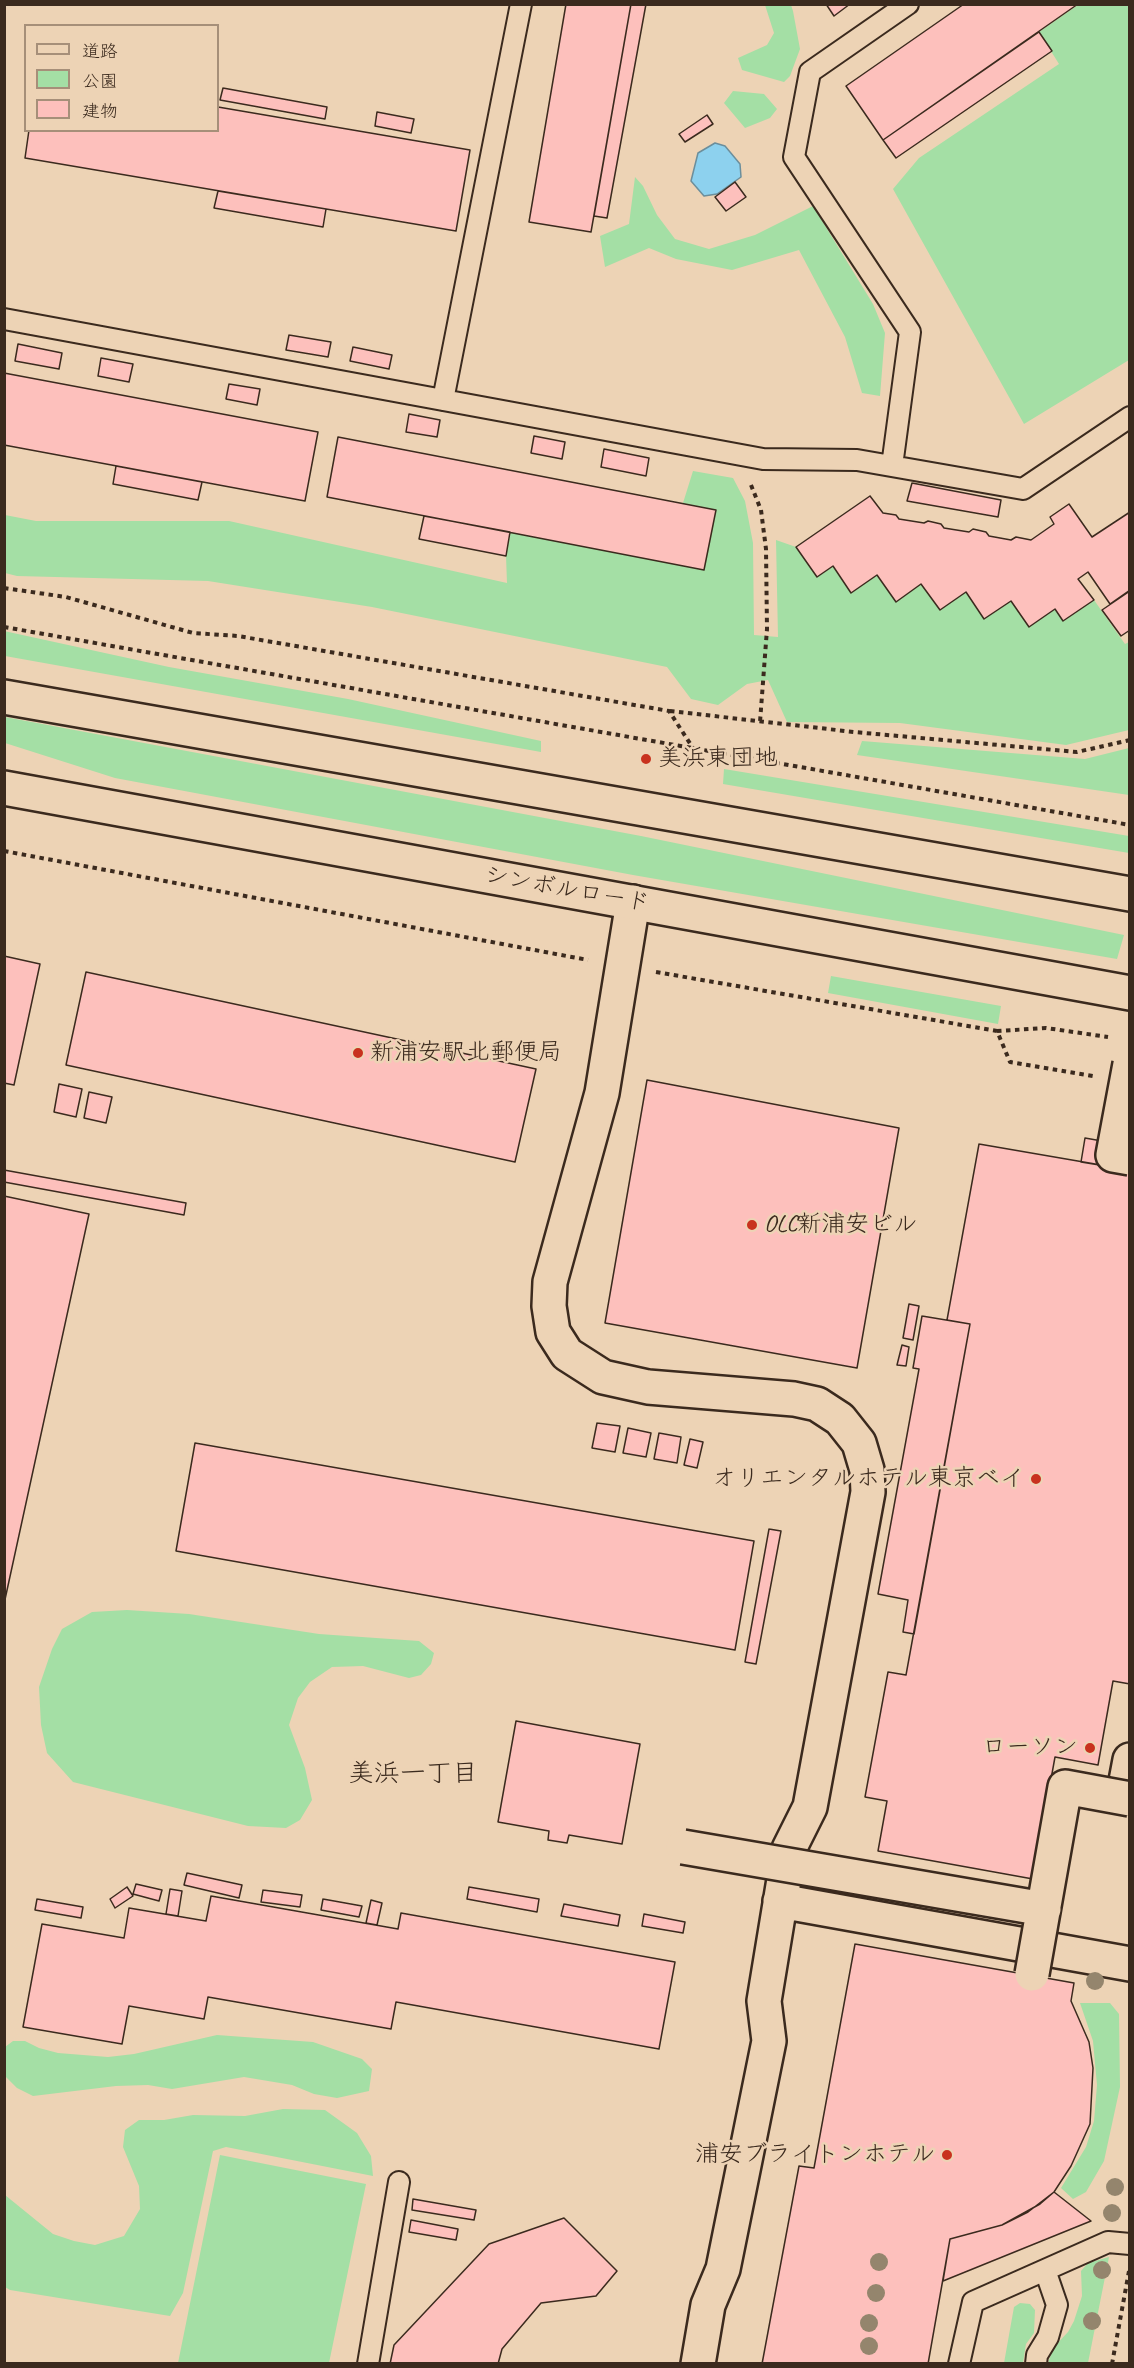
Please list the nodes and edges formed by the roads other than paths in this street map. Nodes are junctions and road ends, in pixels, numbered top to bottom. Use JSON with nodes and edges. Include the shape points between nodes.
{"nodes":[{"id":1,"x":521,"y":4,"type":"edge"},
{"id":2,"x":908,"y":4,"type":"edge"},
{"id":3,"x":4,"y":319,"type":"edge"},
{"id":4,"x":443,"y":400,"type":"junction"},
{"id":5,"x":1130,"y":417,"type":"edge"},
{"id":6,"x":892,"y":466,"type":"junction"},
{"id":7,"x":4,"y":697,"type":"edge"},
{"id":8,"x":4,"y":788,"type":"edge"},
{"id":9,"x":1130,"y":894,"type":"edge"},
{"id":10,"x":633,"y":902,"type":"junction"},
{"id":11,"x":1130,"y":993,"type":"edge"},
{"id":12,"x":1124,"y":1052,"type":"edge"},
{"id":13,"x":1130,"y":1158,"type":"edge"},
{"id":14,"x":1130,"y":1760,"type":"edge"},
{"id":15,"x":1126,"y":1798,"type":"edge"},
{"id":16,"x":683,"y":1847,"type":"dead end"},
{"id":17,"x":780,"y":1901,"type":"junction"},
{"id":18,"x":1044,"y":1910,"type":"junction"},
{"id":19,"x":1130,"y":1964,"type":"edge"},
{"id":20,"x":1032,"y":1974,"type":"dead end"},
{"id":21,"x":399,"y":2182,"type":"dead end"},
{"id":22,"x":1130,"y":2244,"type":"edge"},
{"id":23,"x":1045,"y":2270,"type":"junction"},
{"id":24,"x":368,"y":2364,"type":"edge"},
{"id":25,"x":698,"y":2364,"type":"edge"},
{"id":26,"x":959,"y":2364,"type":"edge"},
{"id":27,"x":1036,"y":2364,"type":"edge"}],
"edges":[{"from":1,"to":4,"type":"lane"},
{"from":2,"to":6,"type":"lane","via":[[810,72],[794,157],[910,332]]},
{"from":3,"to":4,"type":"lane"},
{"from":4,"to":6,"type":"lane","via":[[763,459],[857,460]]},
{"from":5,"to":6,"type":"lane","via":[[1023,489]]},
{"from":7,"to":9,"type":"street"},
{"from":8,"to":10,"type":"street","name":"シンボルロード"},
{"from":10,"to":11,"type":"street","name":"シンボルロード"},
{"from":10,"to":17,"type":"street","via":[[602,1093],[550,1282],[553,1332],[567,1354],[603,1377],[648,1387],[817,1404],[840,1419],[859,1443],[867,1470],[868,1492],[810,1807],[789,1849]]},
{"from":12,"to":13,"type":"street","bridge":true,"via":[[1113,1155]]},
{"from":14,"to":15,"type":"street"},
{"from":15,"to":18,"type":"street","bridge":true,"via":[[1065,1787]]},
{"from":16,"to":18,"type":"street","bridge":true},
{"from":17,"to":19,"type":"street"},
{"from":17,"to":25,"type":"street","via":[[764,2001],[769,2041],[723,2269],[708,2305]]},
{"from":18,"to":20,"type":"street","bridge":true},
{"from":21,"to":24,"type":"lane"},
{"from":22,"to":23,"type":"lane","via":[[1108,2242]]},
{"from":23,"to":26,"type":"lane","via":[[973,2302]]},
{"from":23,"to":27,"type":"lane","via":[[1057,2305]]}]}
